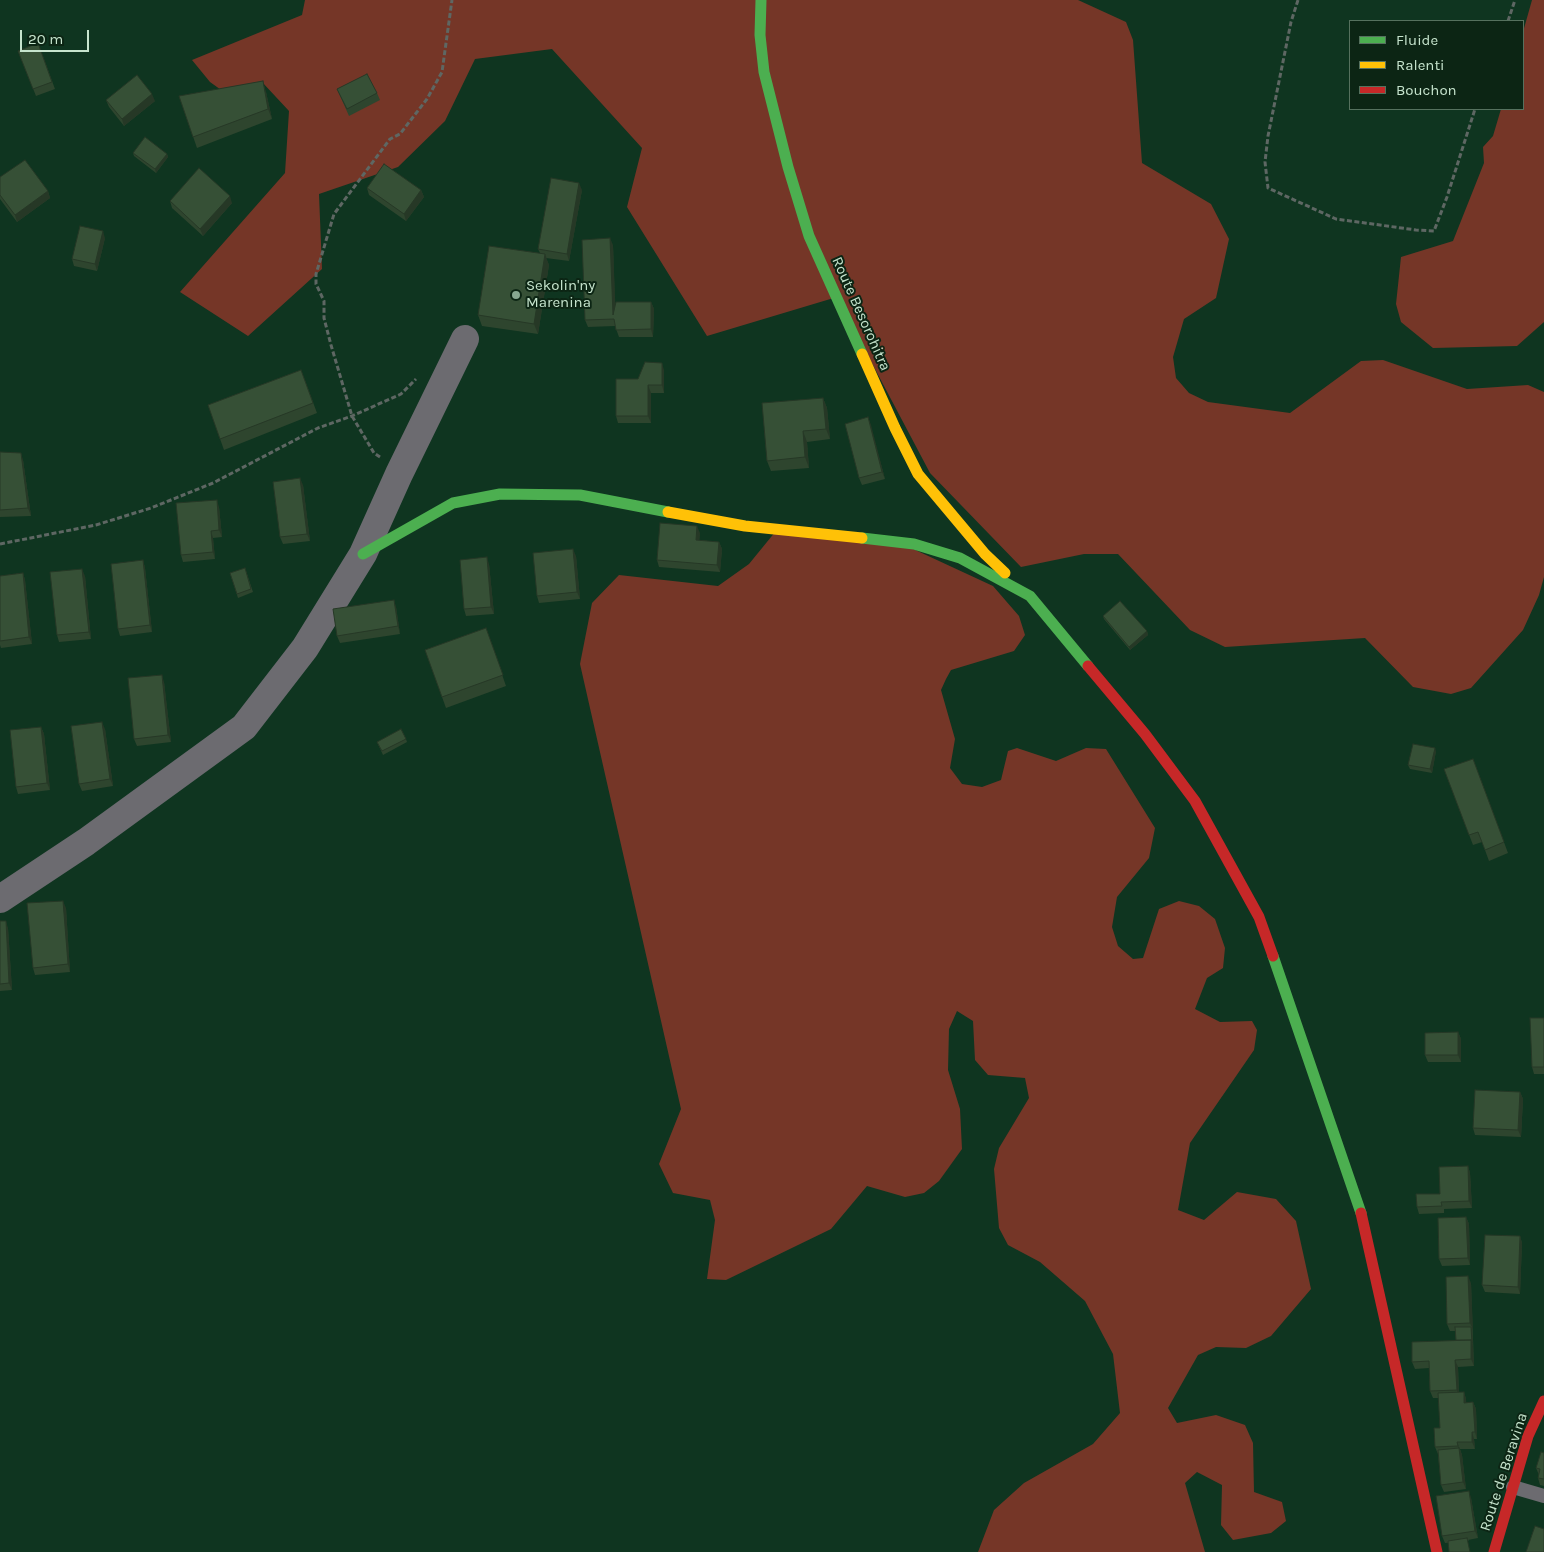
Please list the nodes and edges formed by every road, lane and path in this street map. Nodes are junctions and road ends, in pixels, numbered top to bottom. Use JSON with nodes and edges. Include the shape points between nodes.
{"nodes":[{"id":1,"x":452,"y":0,"type":"edge"},
{"id":2,"x":761,"y":0,"type":"edge"},
{"id":3,"x":1298,"y":0,"type":"edge"},
{"id":4,"x":1516,"y":0,"type":"edge"},
{"id":5,"x":1508,"y":20,"type":"edge"},
{"id":6,"x":1475,"y":110,"type":"edge"},
{"id":7,"x":464,"y":340,"type":"dead end"},
{"id":8,"x":421,"y":373,"type":"dead end"},
{"id":9,"x":352,"y":416,"type":"junction"},
{"id":10,"x":399,"y":474,"type":"junction"},
{"id":11,"x":0,"y":544,"type":"edge"},
{"id":12,"x":363,"y":554,"type":"junction"},
{"id":13,"x":1030,"y":596,"type":"junction"},
{"id":14,"x":0,"y":899,"type":"edge"},
{"id":15,"x":1544,"y":1401,"type":"edge"},
{"id":16,"x":1513,"y":1487,"type":"junction"},
{"id":17,"x":1544,"y":1496,"type":"edge"},
{"id":18,"x":1437,"y":1552,"type":"edge"},
{"id":19,"x":1494,"y":1552,"type":"edge"}],
"edges":[{"from":1,"to":9,"type":"path","via":[[442,72],[427,99],[400,134],[390,140],[334,214],[316,274],[316,284],[324,301],[324,318]]},
{"from":2,"to":13,"type":"street","name":"Route Besorohitra","via":[[764,72],[809,236],[894,428],[918,474],[985,554]]},
{"from":3,"to":6,"type":"path","via":[[1268,136],[1265,162],[1268,188],[1336,219],[1434,230]]},
{"from":4,"to":5,"type":"path"},
{"from":7,"to":10,"type":"street"},
{"from":8,"to":9,"type":"path","via":[[401,394]]},
{"from":9,"to":10,"type":"path","via":[[374,452]]},
{"from":9,"to":11,"type":"path","via":[[318,428],[213,483],[151,508],[96,525]]},
{"from":10,"to":12,"type":"street"},
{"from":12,"to":13,"type":"street","via":[[453,503],[500,494],[580,495],[745,526],[914,544],[960,558]]},
{"from":12,"to":14,"type":"street","via":[[305,648],[244,727],[86,842]]},
{"from":13,"to":18,"type":"street","via":[[1145,734],[1195,801],[1259,917],[1362,1217]]},
{"from":15,"to":16,"type":"street","name":"Route de Beravina","via":[[1528,1436]]},
{"from":16,"to":17,"type":"lane"},
{"from":16,"to":19,"type":"street","name":"Route de Beravina"}]}
